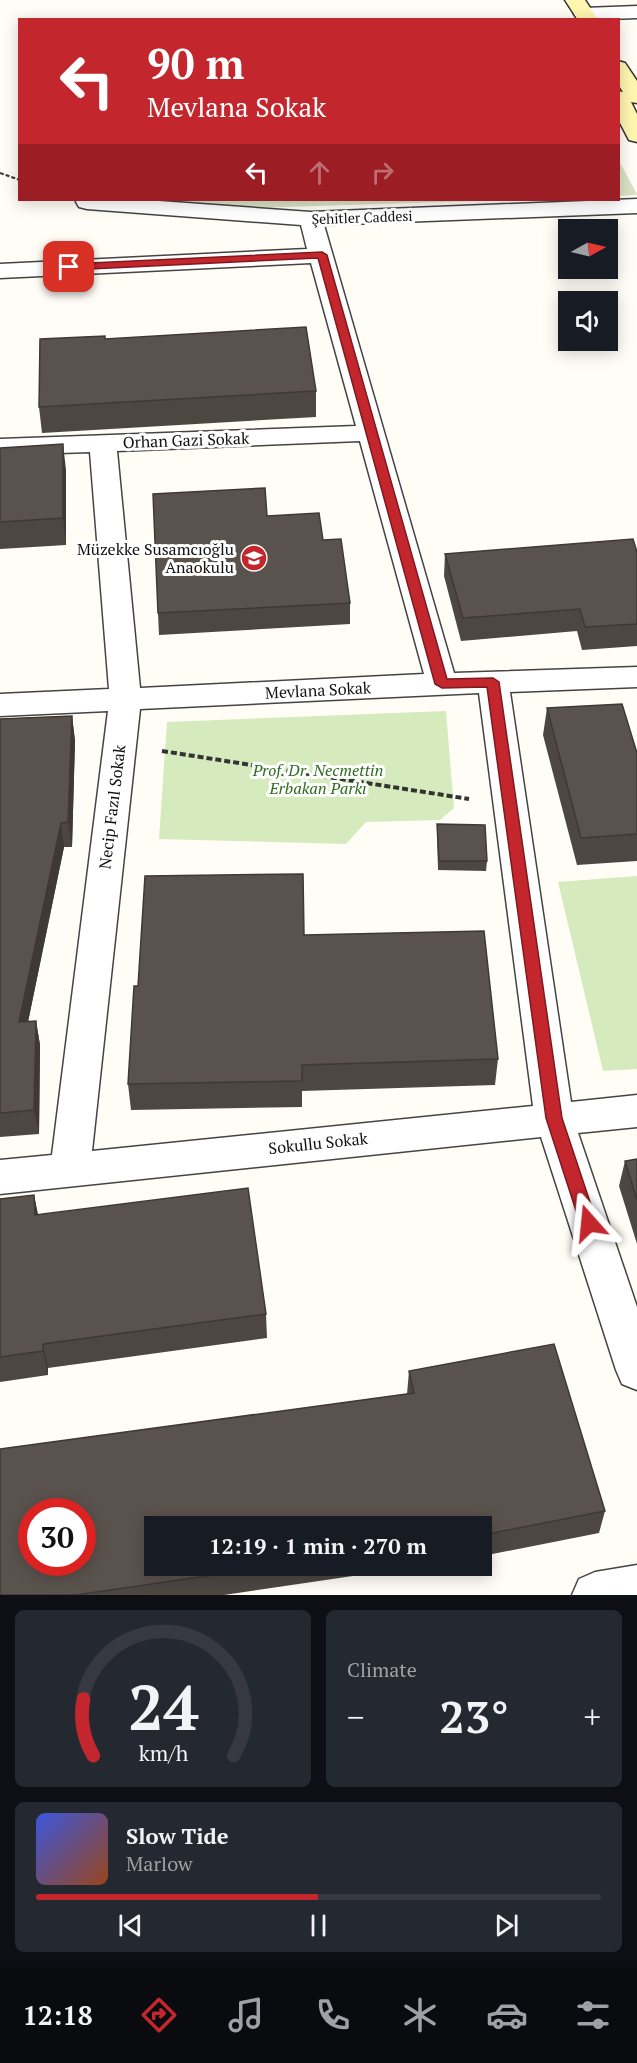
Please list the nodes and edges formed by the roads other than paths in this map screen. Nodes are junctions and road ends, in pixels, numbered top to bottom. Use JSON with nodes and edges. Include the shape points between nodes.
{"nodes":[{"id":1,"x":569,"y":0,"type":"edge"},
{"id":2,"x":637,"y":12,"type":"edge"},
{"id":3,"x":582,"y":13,"type":"edge"},
{"id":4,"x":620,"y":70,"type":"edge"},
{"id":5,"x":637,"y":97,"type":"edge"},
{"id":6,"x":620,"y":101,"type":"edge"},
{"id":7,"x":637,"y":135,"type":"edge"},
{"id":8,"x":87,"y":202,"type":"dead end"},
{"id":9,"x":637,"y":206,"type":"edge"},
{"id":10,"x":311,"y":219,"type":"junction"},
{"id":11,"x":322,"y":255,"type":"junction"},
{"id":12,"x":0,"y":271,"type":"edge"},
{"id":13,"x":371,"y":433,"type":"junction"},
{"id":14,"x":103,"y":443,"type":"junction"},
{"id":15,"x":0,"y":447,"type":"edge"},
{"id":16,"x":637,"y":677,"type":"edge"},
{"id":17,"x":493,"y":682,"type":"junction"},
{"id":18,"x":442,"y":684,"type":"junction"},
{"id":19,"x":125,"y":699,"type":"junction"},
{"id":20,"x":0,"y":705,"type":"edge"},
{"id":21,"x":637,"y":1111,"type":"edge"},
{"id":22,"x":554,"y":1118,"type":"junction"},
{"id":23,"x":70,"y":1170,"type":"junction"},
{"id":24,"x":0,"y":1177,"type":"edge"},
{"id":25,"x":637,"y":1370,"type":"edge"},
{"id":26,"x":637,"y":1588,"type":"edge"},
{"id":27,"x":595,"y":1595,"type":"edge"}],
"edges":[{"from":1,"to":3,"type":"main road"},
{"from":2,"to":3,"type":"street"},
{"from":4,"to":5,"type":"main road"},
{"from":6,"to":7,"type":"main road"},
{"from":8,"to":10,"type":"street","name":"Şehitler Caddesi"},
{"from":9,"to":10,"type":"street","name":"Şehitler Caddesi"},
{"from":10,"to":11,"type":"street"},
{"from":11,"to":12,"type":"street"},
{"from":11,"to":13,"type":"street"},
{"from":13,"to":14,"type":"street","name":"Orhan Gazi Sokak"},
{"from":13,"to":18,"type":"street"},
{"from":14,"to":15,"type":"street","name":"Orhan Gazi Sokak"},
{"from":14,"to":19,"type":"street","name":"Necip Fazıl Sokak"},
{"from":16,"to":17,"type":"street","name":"Mevlana Sokak"},
{"from":17,"to":18,"type":"street","name":"Mevlana Sokak"},
{"from":17,"to":22,"type":"street"},
{"from":18,"to":19,"type":"street","name":"Mevlana Sokak"},
{"from":19,"to":20,"type":"street","name":"Mevlana Sokak"},
{"from":19,"to":23,"type":"street","name":"Necip Fazıl Sokak"},
{"from":21,"to":22,"type":"street","name":"Sokullu Sokak"},
{"from":22,"to":23,"type":"street","name":"Sokullu Sokak"},
{"from":22,"to":25,"type":"street"},
{"from":23,"to":24,"type":"street","name":"Sokullu Sokak"},
{"from":26,"to":27,"type":"street"}]}
